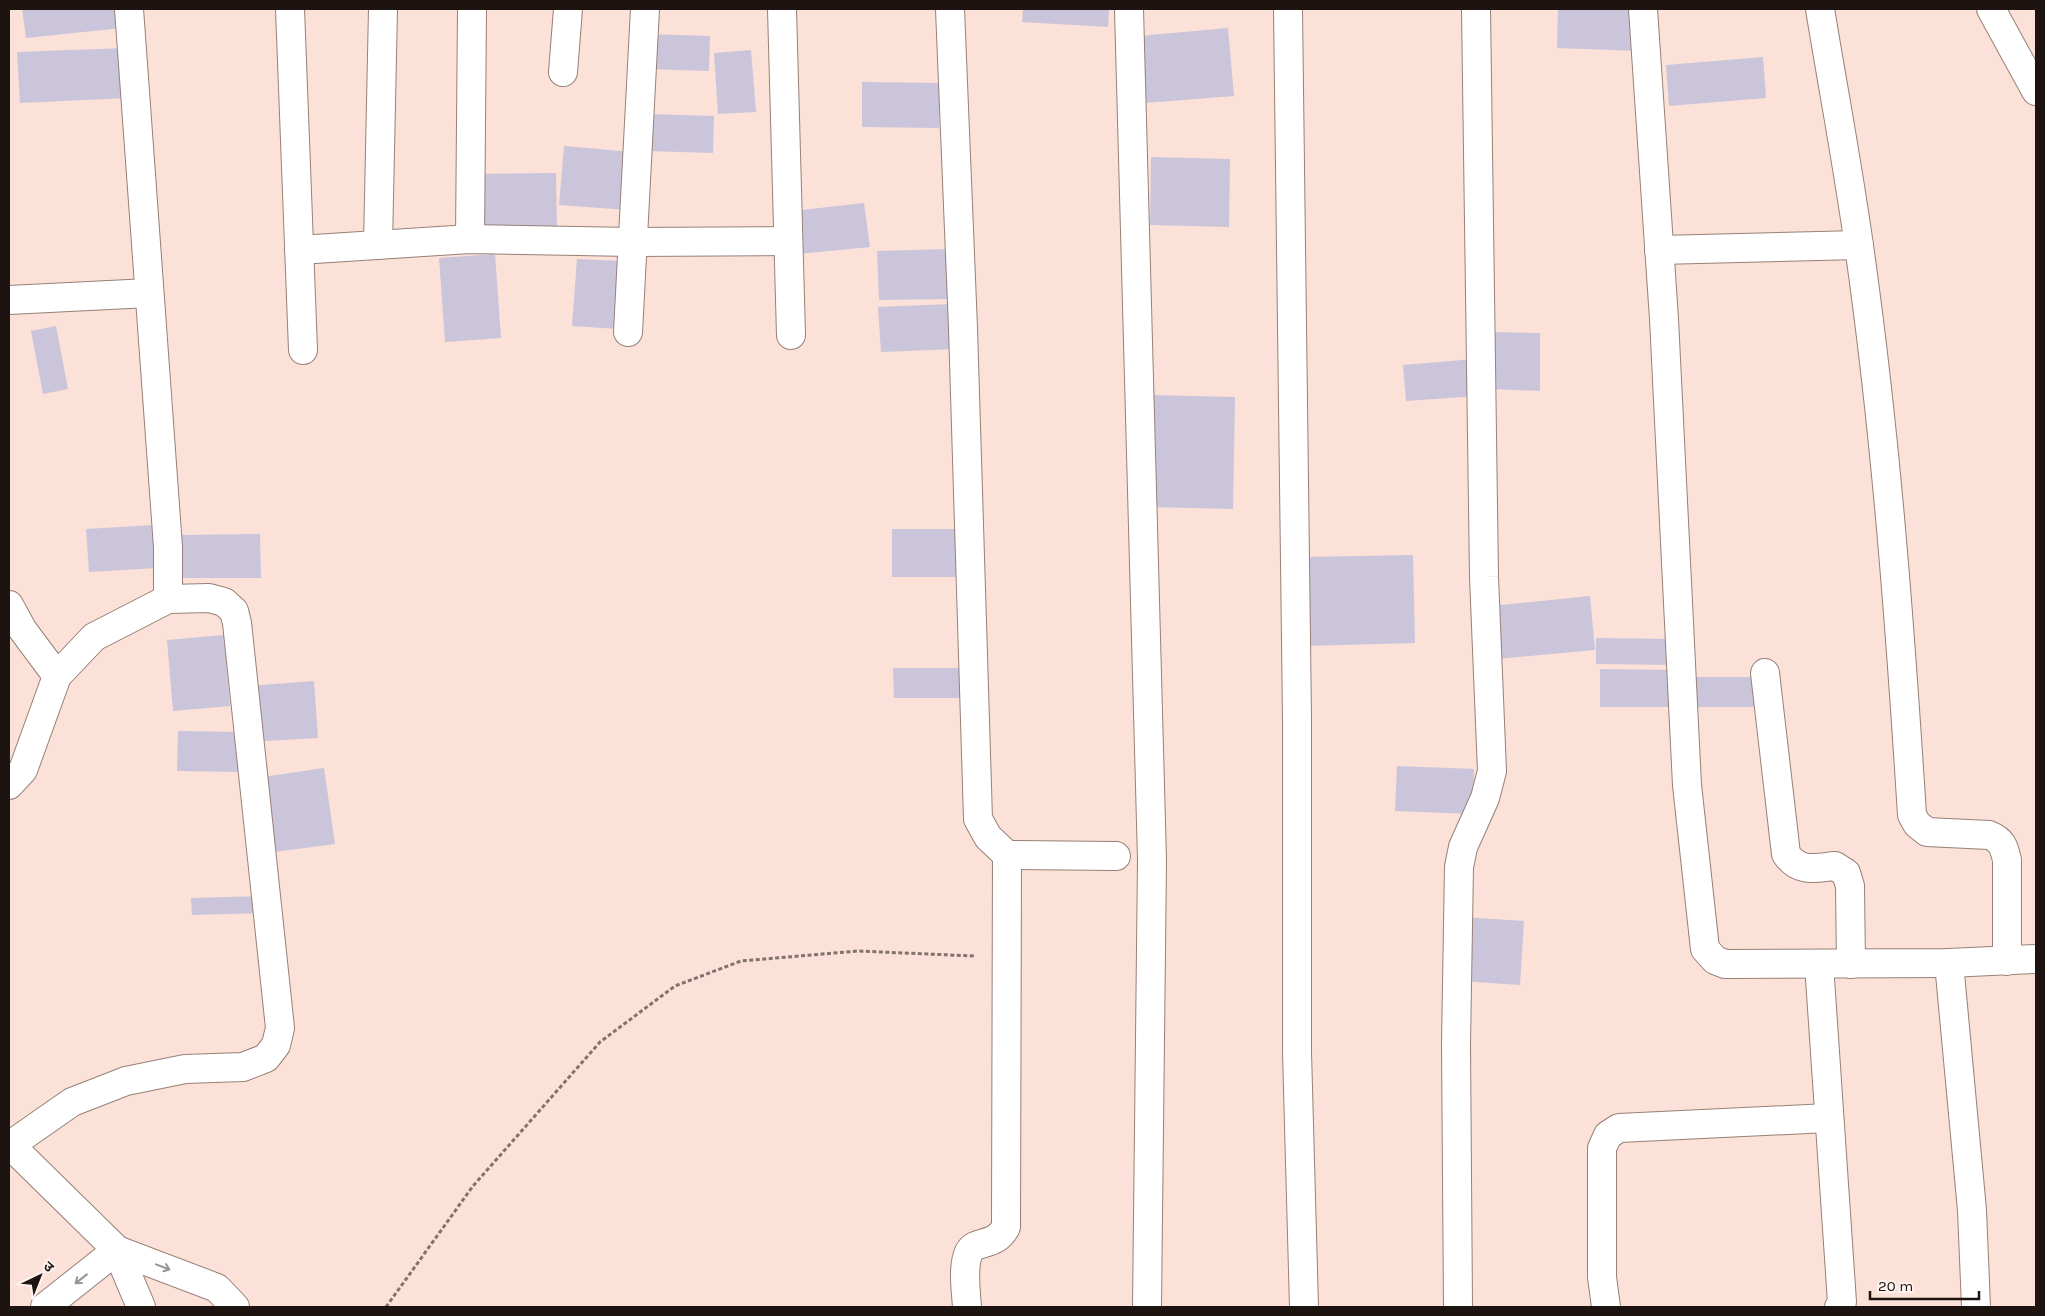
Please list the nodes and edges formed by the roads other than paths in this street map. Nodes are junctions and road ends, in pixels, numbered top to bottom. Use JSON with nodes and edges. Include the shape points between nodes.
{"nodes":[{"id":1,"x":129,"y":9,"type":"edge"},
{"id":2,"x":290,"y":9,"type":"edge"},
{"id":3,"x":383,"y":9,"type":"edge"},
{"id":4,"x":472,"y":9,"type":"edge"},
{"id":5,"x":568,"y":9,"type":"edge"},
{"id":6,"x":645,"y":9,"type":"edge"},
{"id":7,"x":782,"y":9,"type":"edge"},
{"id":8,"x":950,"y":9,"type":"edge"},
{"id":9,"x":1129,"y":9,"type":"edge"},
{"id":10,"x":1288,"y":9,"type":"edge"},
{"id":11,"x":1476,"y":9,"type":"edge"},
{"id":12,"x":1643,"y":9,"type":"edge"},
{"id":13,"x":1820,"y":9,"type":"edge"},
{"id":14,"x":1991,"y":9,"type":"edge"},
{"id":15,"x":563,"y":72,"type":"dead end"},
{"id":16,"x":2036,"y":91,"type":"edge"},
{"id":17,"x":470,"y":239,"type":"junction"},
{"id":18,"x":788,"y":241,"type":"junction"},
{"id":19,"x":632,"y":242,"type":"junction"},
{"id":20,"x":378,"y":245,"type":"junction"},
{"id":21,"x":1859,"y":245,"type":"junction"},
{"id":22,"x":299,"y":250,"type":"junction"},
{"id":23,"x":1659,"y":250,"type":"junction"},
{"id":24,"x":149,"y":293,"type":"junction"},
{"id":25,"x":9,"y":300,"type":"edge"},
{"id":26,"x":628,"y":332,"type":"dead end"},
{"id":27,"x":791,"y":335,"type":"dead end"},
{"id":28,"x":303,"y":350,"type":"dead end"},
{"id":29,"x":168,"y":599,"type":"junction"},
{"id":30,"x":9,"y":605,"type":"edge"},
{"id":31,"x":1765,"y":673,"type":"dead end"},
{"id":32,"x":57,"y":676,"type":"junction"},
{"id":33,"x":9,"y":785,"type":"edge"},
{"id":34,"x":1007,"y":855,"type":"junction"},
{"id":35,"x":1116,"y":856,"type":"dead end"},
{"id":36,"x":2036,"y":959,"type":"edge"},
{"id":37,"x":2007,"y":960,"type":"junction"},
{"id":38,"x":1949,"y":963,"type":"junction"},
{"id":39,"x":1820,"y":964,"type":"junction"},
{"id":40,"x":1851,"y":964,"type":"junction"},
{"id":41,"x":1828,"y":1118,"type":"junction"},
{"id":42,"x":9,"y":1145,"type":"edge"},
{"id":43,"x":117,"y":1250,"type":"junction"},
{"id":44,"x":45,"y":1307,"type":"edge"},
{"id":45,"x":141,"y":1307,"type":"edge"},
{"id":46,"x":235,"y":1307,"type":"edge"},
{"id":47,"x":967,"y":1307,"type":"edge"},
{"id":48,"x":1147,"y":1307,"type":"edge"},
{"id":49,"x":1304,"y":1307,"type":"edge"},
{"id":50,"x":1458,"y":1307,"type":"edge"},
{"id":51,"x":1606,"y":1307,"type":"edge"},
{"id":52,"x":1839,"y":1307,"type":"edge"},
{"id":53,"x":1976,"y":1307,"type":"edge"}],
"edges":[{"from":1,"to":24,"type":"street"},
{"from":2,"to":22,"type":"street"},
{"from":3,"to":20,"type":"street"},
{"from":4,"to":17,"type":"street"},
{"from":5,"to":15,"type":"street"},
{"from":6,"to":19,"type":"street"},
{"from":7,"to":18,"type":"street"},
{"from":8,"to":34,"type":"street","via":[[978,819],[988,838]]},
{"from":9,"to":48,"type":"street","via":[[1152,860]]},
{"from":10,"to":49,"type":"street","via":[[1297,719],[1297,1042]]},
{"from":11,"to":50,"type":"street","via":[[1484,567],[1492,771],[1485,798],[1463,847],[1459,867],[1456,1044]]},
{"from":12,"to":23,"type":"street"},
{"from":13,"to":21,"type":"street"},
{"from":14,"to":16,"type":"street"},
{"from":17,"to":19,"type":"street"},
{"from":17,"to":20,"type":"street"},
{"from":18,"to":19,"type":"street"},
{"from":18,"to":27,"type":"street"},
{"from":19,"to":26,"type":"street"},
{"from":20,"to":22,"type":"street"},
{"from":21,"to":23,"type":"street"},
{"from":21,"to":37,"type":"street","via":[[1898,603],[1912,815],[1927,832],[1989,835],[1998,838],[2005,848]]},
{"from":22,"to":28,"type":"street"},
{"from":23,"to":39,"type":"street","via":[[1687,784],[1705,949],[1715,960],[1725,964]]},
{"from":24,"to":25,"type":"street"},
{"from":24,"to":29,"type":"street","via":[[168,547]]},
{"from":29,"to":32,"type":"street","via":[[94,637]]},
{"from":29,"to":42,"type":"street","via":[[209,598],[224,602],[234,611],[237,623],[280,1028],[276,1045],[266,1058],[243,1067],[185,1069],[126,1081],[72,1102]]},
{"from":30,"to":32,"type":"street","via":[[22,629]]},
{"from":31,"to":40,"type":"street","via":[[1786,854],[1793,864],[1805,869],[1835,866],[1846,873],[1850,886]]},
{"from":32,"to":33,"type":"street","via":[[23,770]]},
{"from":34,"to":35,"type":"street"},
{"from":34,"to":47,"type":"street","via":[[1006,1226],[1001,1236],[970,1250],[966,1261]]},
{"from":36,"to":37,"type":"street"},
{"from":37,"to":38,"type":"street"},
{"from":38,"to":40,"type":"street"},
{"from":38,"to":53,"type":"street","via":[[1972,1210]]},
{"from":39,"to":40,"type":"street"},
{"from":39,"to":41,"type":"street"},
{"from":41,"to":51,"type":"street","via":[[1619,1128],[1608,1135],[1602,1148],[1602,1277]]},
{"from":41,"to":52,"type":"street","via":[[1842,1302]]},
{"from":42,"to":43,"type":"street"},
{"from":43,"to":44,"type":"street","one_way":true},
{"from":43,"to":45,"type":"street"},
{"from":43,"to":46,"type":"street","one_way":true,"via":[[217,1288]]}]}
